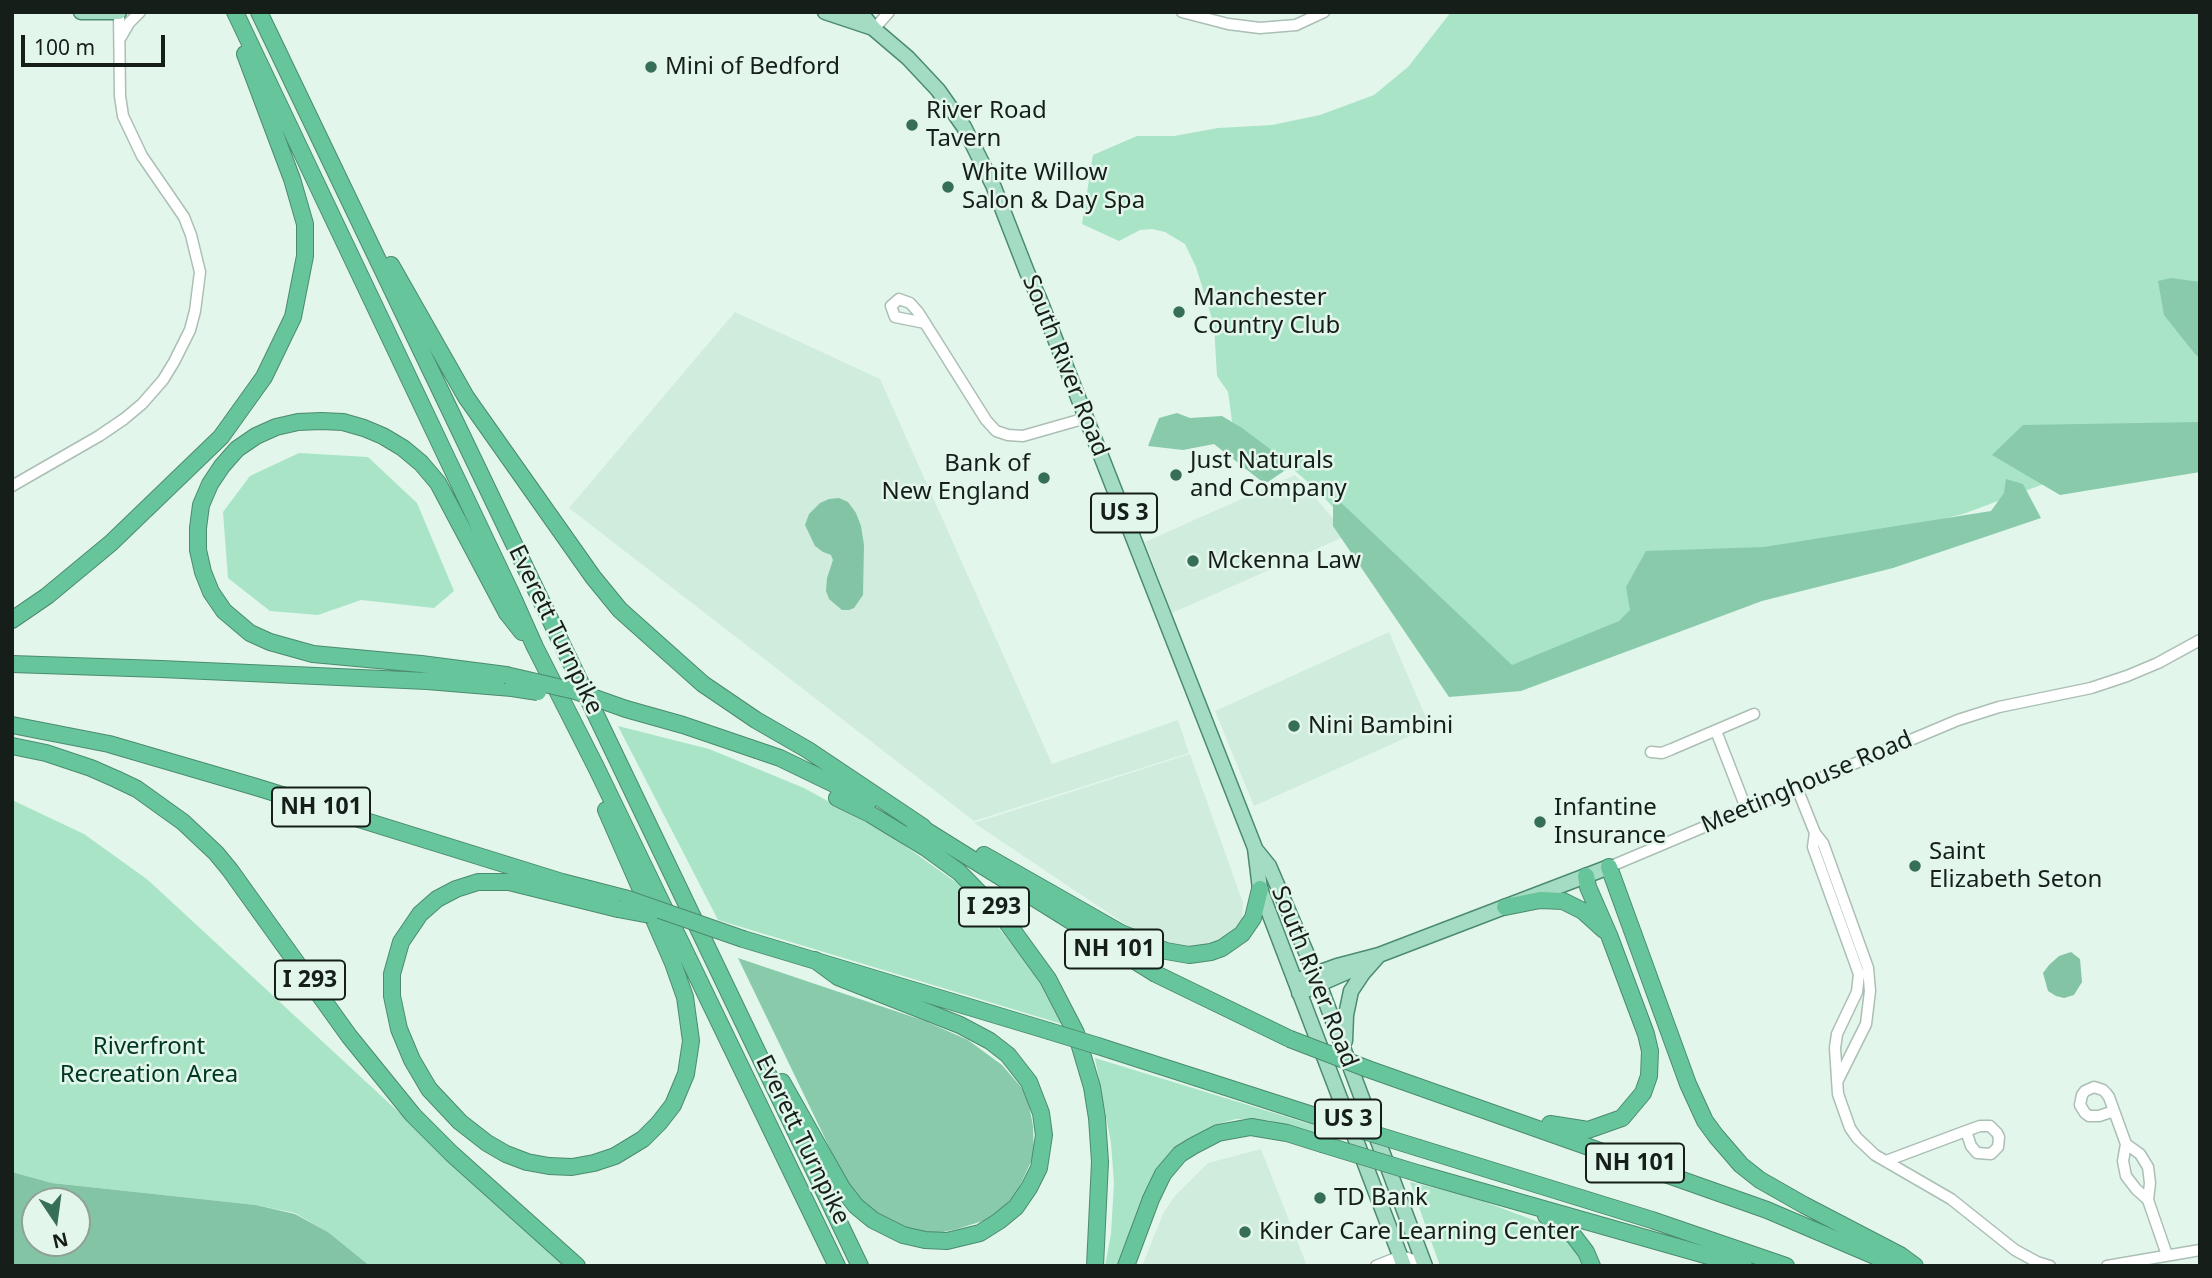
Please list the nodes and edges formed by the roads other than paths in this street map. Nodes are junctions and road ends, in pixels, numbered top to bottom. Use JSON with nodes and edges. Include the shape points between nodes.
{"nodes":[{"id":1,"x":81,"y":12,"type":"edge"},
{"id":2,"x":119,"y":12,"type":"edge"},
{"id":3,"x":140,"y":12,"type":"edge"},
{"id":4,"x":229,"y":12,"type":"edge"},
{"id":5,"x":235,"y":12,"type":"edge"},
{"id":6,"x":259,"y":12,"type":"edge"},
{"id":7,"x":825,"y":12,"type":"edge"},
{"id":8,"x":860,"y":12,"type":"edge"},
{"id":9,"x":876,"y":12,"type":"edge"},
{"id":10,"x":889,"y":12,"type":"edge"},
{"id":11,"x":1182,"y":12,"type":"edge"},
{"id":12,"x":1324,"y":12,"type":"edge"},
{"id":13,"x":874,"y":29,"type":"junction"},
{"id":14,"x":121,"y":37,"type":"junction"},
{"id":15,"x":309,"y":117,"type":"junction"},
{"id":16,"x":925,"y":323,"type":"dead end"},
{"id":17,"x":1086,"y":418,"type":"junction"},
{"id":18,"x":12,"y":486,"type":"edge"},
{"id":19,"x":12,"y":620,"type":"edge"},
{"id":20,"x":2200,"y":640,"type":"edge"},
{"id":21,"x":535,"y":648,"type":"junction"},
{"id":22,"x":12,"y":664,"type":"edge"},
{"id":23,"x":509,"y":682,"type":"junction"},
{"id":24,"x":1754,"y":714,"type":"dead end"},
{"id":25,"x":573,"y":720,"type":"junction"},
{"id":26,"x":12,"y":725,"type":"edge"},
{"id":27,"x":1716,"y":731,"type":"junction"},
{"id":28,"x":723,"y":740,"type":"junction"},
{"id":29,"x":12,"y":746,"type":"edge"},
{"id":30,"x":1651,"y":752,"type":"dead end"},
{"id":31,"x":1797,"y":788,"type":"junction"},
{"id":32,"x":1746,"y":808,"type":"junction"},
{"id":33,"x":923,"y":827,"type":"junction"},
{"id":34,"x":1815,"y":833,"type":"junction"},
{"id":35,"x":947,"y":844,"type":"junction"},
{"id":36,"x":1255,"y":848,"type":"junction"},
{"id":37,"x":1609,"y":867,"type":"junction"},
{"id":38,"x":1586,"y":876,"type":"junction"},
{"id":39,"x":1260,"y":889,"type":"junction"},
{"id":40,"x":623,"y":904,"type":"junction"},
{"id":41,"x":1505,"y":907,"type":"junction"},
{"id":42,"x":1609,"y":935,"type":"junction"},
{"id":43,"x":1379,"y":955,"type":"junction"},
{"id":44,"x":815,"y":960,"type":"junction"},
{"id":45,"x":1317,"y":978,"type":"junction"},
{"id":46,"x":1297,"y":987,"type":"junction"},
{"id":47,"x":730,"y":995,"type":"junction"},
{"id":48,"x":1346,"y":1052,"type":"junction"},
{"id":49,"x":1837,"y":1083,"type":"junction"},
{"id":50,"x":1417,"y":1086,"type":"junction"},
{"id":51,"x":2114,"y":1111,"type":"dead end"},
{"id":52,"x":1966,"y":1131,"type":"dead end"},
{"id":53,"x":2126,"y":1144,"type":"junction"},
{"id":54,"x":1886,"y":1161,"type":"junction"},
{"id":55,"x":2148,"y":1200,"type":"junction"},
{"id":56,"x":1529,"y":1205,"type":"junction"},
{"id":57,"x":2200,"y":1250,"type":"edge"},
{"id":58,"x":2167,"y":1255,"type":"junction"},
{"id":59,"x":1402,"y":1261,"type":"edge"},
{"id":60,"x":1424,"y":1264,"type":"edge"},
{"id":61,"x":577,"y":1266,"type":"edge"},
{"id":62,"x":837,"y":1266,"type":"edge"},
{"id":63,"x":860,"y":1266,"type":"edge"},
{"id":64,"x":1095,"y":1266,"type":"edge"},
{"id":65,"x":1126,"y":1266,"type":"edge"},
{"id":66,"x":1376,"y":1266,"type":"edge"},
{"id":67,"x":1592,"y":1266,"type":"edge"},
{"id":68,"x":1744,"y":1266,"type":"edge"},
{"id":69,"x":1786,"y":1266,"type":"edge"},
{"id":70,"x":1898,"y":1266,"type":"edge"},
{"id":71,"x":1915,"y":1266,"type":"edge"},
{"id":72,"x":2050,"y":1266,"type":"edge"},
{"id":73,"x":2107,"y":1266,"type":"edge"}],
"edges":[{"from":1,"to":2,"type":"main road"},
{"from":2,"to":14,"type":"street"},
{"from":3,"to":14,"type":"street"},
{"from":4,"to":19,"type":"highway","via":[[305,224],[302,280],[293,317],[264,377],[221,437],[111,543]]},
{"from":5,"to":21,"type":"highway","name":"Everett Turnpike"},
{"from":6,"to":15,"type":"highway","name":"Everett Turnpike"},
{"from":7,"to":13,"type":"main road","name":"South River Road","number":"US 3"},
{"from":8,"to":13,"type":"main road","name":"South River Road","number":"US 3"},
{"from":9,"to":13,"type":"street"},
{"from":10,"to":13,"type":"street"},
{"from":11,"to":12,"type":"street","via":[[1260,29],[1296,25]]},
{"from":13,"to":17,"type":"main road","name":"South River Road","number":"US 3","via":[[938,90],[975,147]]},
{"from":14,"to":18,"type":"street","via":[[124,116],[142,156],[184,217],[191,235],[200,272],[195,311],[174,362],[142,404],[92,441]]},
{"from":15,"to":33,"type":"highway","via":[[466,397],[606,594],[703,684]]},
{"from":15,"to":47,"type":"highway","name":"Everett Turnpike"},
{"from":16,"to":17,"type":"street","via":[[996,430],[1023,436]]},
{"from":17,"to":36,"type":"main road","name":"South River Road","number":"US 3"},
{"from":20,"to":31,"type":"street","name":"Meetinghouse Road","via":[[2127,676],[1975,715]]},
{"from":21,"to":23,"type":"highway","via":[[507,613],[438,483],[403,448],[343,422],[298,422],[256,436],[222,466],[201,505],[198,550],[212,592],[240,626],[270,642],[313,654],[421,664]]},
{"from":21,"to":25,"type":"highway","name":"Everett Turnpike"},
{"from":22,"to":23,"type":"highway","number":"I 293"},
{"from":23,"to":28,"type":"highway","number":"I 293","bridge":true,"via":[[626,709]]},
{"from":24,"to":27,"type":"street"},
{"from":25,"to":40,"type":"highway","via":[[577,744],[673,962],[685,997],[690,1052],[673,1105],[652,1131],[625,1151],[572,1167],[527,1162],[506,1154],[460,1122],[429,1089],[412,1060],[392,996],[392,974],[401,942],[437,899],[478,882],[509,882]]},
{"from":25,"to":62,"type":"highway","name":"Everett Turnpike"},
{"from":26,"to":40,"type":"highway","number":"NH 101","via":[[109,744],[256,787]]},
{"from":27,"to":30,"type":"street","via":[[1662,753]]},
{"from":27,"to":32,"type":"street"},
{"from":28,"to":33,"type":"highway","number":"NH 101","via":[[780,758]]},
{"from":28,"to":64,"type":"highway","number":"I 293","via":[[870,814],[926,848],[983,895],[1027,948],[1076,1033],[1092,1087],[1100,1162]]},
{"from":29,"to":61,"type":"highway","number":"I 293","via":[[71,761],[116,779],[165,808],[200,837],[230,870],[412,1115]]},
{"from":31,"to":32,"type":"street","name":"Meetinghouse Road"},
{"from":31,"to":34,"type":"street"},
{"from":32,"to":37,"type":"street","name":"Meetinghouse Road"},
{"from":33,"to":35,"type":"highway","number":"NH 101"},
{"from":34,"to":49,"type":"street","via":[[1813,847],[1859,974],[1857,992],[1836,1040]]},
{"from":34,"to":49,"type":"street","via":[[1823,843],[1870,980],[1866,1024]]},
{"from":35,"to":39,"type":"highway","via":[[984,855],[1121,933],[1179,954],[1211,952],[1242,934],[1253,918]]},
{"from":35,"to":50,"type":"highway","number":"NH 101","bridge":true,"via":[[1156,974],[1290,1038]]},
{"from":36,"to":39,"type":"main road","name":"South River Road","number":"US 3"},
{"from":36,"to":45,"type":"main road","name":"South River Road","number":"US 3","via":[[1269,866]]},
{"from":37,"to":38,"type":"main road","name":"Meetinghouse Road"},
{"from":37,"to":71,"type":"highway","via":[[1705,1122],[1760,1180]]},
{"from":38,"to":41,"type":"main road","name":"Meetinghouse Road"},
{"from":38,"to":42,"type":"highway"},
{"from":39,"to":46,"type":"main road","name":"South River Road","number":"US 3"},
{"from":40,"to":44,"type":"highway","number":"NH 101","bridge":true,"via":[[678,916]]},
{"from":41,"to":42,"type":"highway","via":[[1563,901],[1583,911]]},
{"from":41,"to":43,"type":"main road","name":"Meetinghouse Road"},
{"from":42,"to":50,"type":"highway","via":[[1643,1024],[1651,1063],[1643,1093],[1622,1118],[1588,1130],[1561,1127]]},
{"from":43,"to":45,"type":"main road","name":"Meetinghouse Road"},
{"from":43,"to":48,"type":"main road","via":[[1351,991]]},
{"from":44,"to":47,"type":"highway","via":[[838,977],[980,1035],[1008,1055],[1029,1082],[1043,1124],[1041,1157],[1029,1188],[999,1222],[969,1237],[936,1241],[892,1231],[864,1213],[842,1188]]},
{"from":44,"to":69,"type":"highway","number":"NH 101","bridge":true,"via":[[1665,1224]]},
{"from":45,"to":46,"type":"main road","name":"Meetinghouse Road"},
{"from":45,"to":48,"type":"main road","name":"South River Road","number":"US 3"},
{"from":46,"to":59,"type":"main road","name":"South River Road","number":"US 3"},
{"from":47,"to":63,"type":"highway","name":"Everett Turnpike"},
{"from":48,"to":60,"type":"main road","name":"South River Road","number":"US 3"},
{"from":49,"to":54,"type":"street","via":[[1850,1128]]},
{"from":50,"to":70,"type":"highway","number":"NH 101","via":[[1767,1210]]},
{"from":51,"to":53,"type":"street"},
{"from":52,"to":54,"type":"street"},
{"from":53,"to":55,"type":"street","via":[[2123,1169]]},
{"from":53,"to":55,"type":"street","via":[[2148,1167]]},
{"from":54,"to":72,"type":"street","via":[[1951,1199],[2015,1250]]},
{"from":55,"to":58,"type":"street"},
{"from":56,"to":65,"type":"highway","bridge":true,"via":[[1287,1133],[1251,1127],[1218,1133],[1180,1154],[1163,1174]]},
{"from":56,"to":67,"type":"highway","via":[[1573,1235]]},
{"from":56,"to":68,"type":"highway"},
{"from":57,"to":58,"type":"street"},
{"from":58,"to":73,"type":"street"},
{"from":59,"to":60,"type":"street"},
{"from":59,"to":66,"type":"street"}]}
